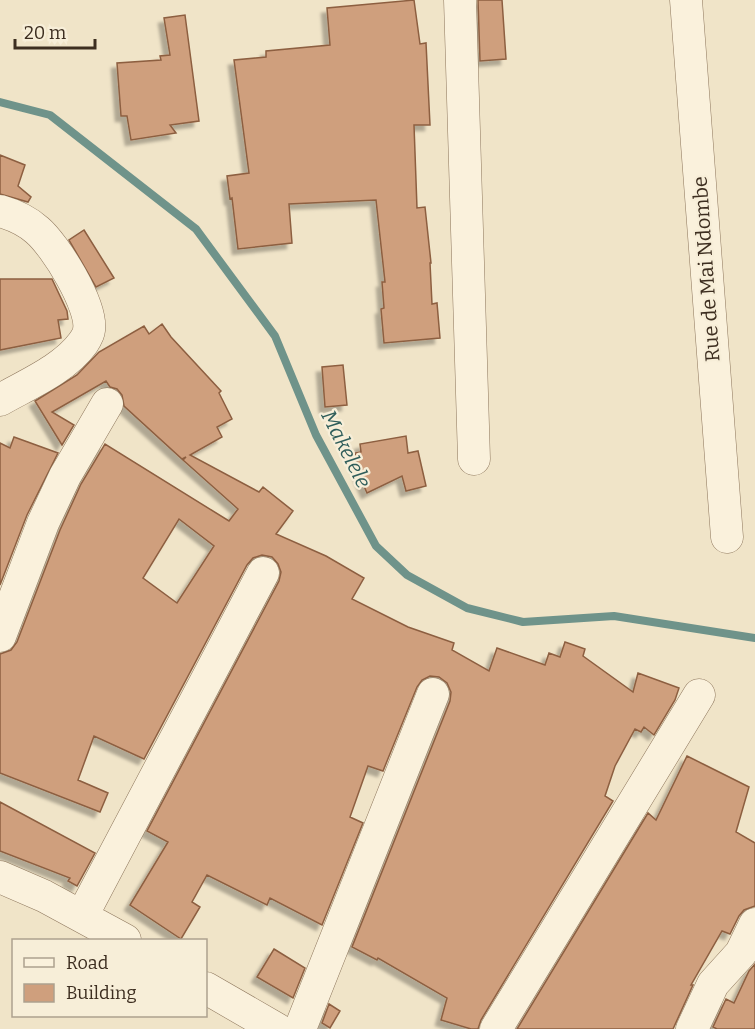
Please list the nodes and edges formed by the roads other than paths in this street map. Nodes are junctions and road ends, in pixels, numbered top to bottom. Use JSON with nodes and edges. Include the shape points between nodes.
{"nodes":[{"id":1,"x":460,"y":0,"type":"edge"},
{"id":2,"x":686,"y":0,"type":"edge"},
{"id":3,"x":0,"y":211,"type":"edge"},
{"id":4,"x":0,"y":400,"type":"edge"},
{"id":5,"x":106,"y":404,"type":"dead end"},
{"id":6,"x":474,"y":459,"type":"dead end"},
{"id":7,"x":727,"y":537,"type":"dead end"},
{"id":8,"x":263,"y":573,"type":"dead end"},
{"id":9,"x":0,"y":636,"type":"edge"},
{"id":10,"x":433,"y":694,"type":"dead end"},
{"id":11,"x":699,"y":695,"type":"dead end"},
{"id":12,"x":0,"y":877,"type":"edge"},
{"id":13,"x":82,"y":916,"type":"junction"},
{"id":14,"x":755,"y":924,"type":"edge"},
{"id":15,"x":123,"y":939,"type":"edge"},
{"id":16,"x":207,"y":989,"type":"edge"},
{"id":17,"x":277,"y":1029,"type":"edge"},
{"id":18,"x":300,"y":1029,"type":"edge"},
{"id":19,"x":496,"y":1029,"type":"edge"},
{"id":20,"x":692,"y":1029,"type":"edge"}],
"edges":[{"from":1,"to":6,"type":"street"},
{"from":2,"to":7,"type":"street","name":"Rue de Mai Ndombe"},
{"from":3,"to":4,"type":"street","via":[[38,230],[63,263],[79,290],[89,331],[74,353]]},
{"from":5,"to":9,"type":"street","via":[[43,522]]},
{"from":8,"to":13,"type":"street"},
{"from":10,"to":18,"type":"street"},
{"from":11,"to":19,"type":"street"},
{"from":12,"to":13,"type":"street"},
{"from":13,"to":15,"type":"street"},
{"from":14,"to":20,"type":"street","via":[[741,953],[713,984]]},
{"from":16,"to":17,"type":"street"}]}
